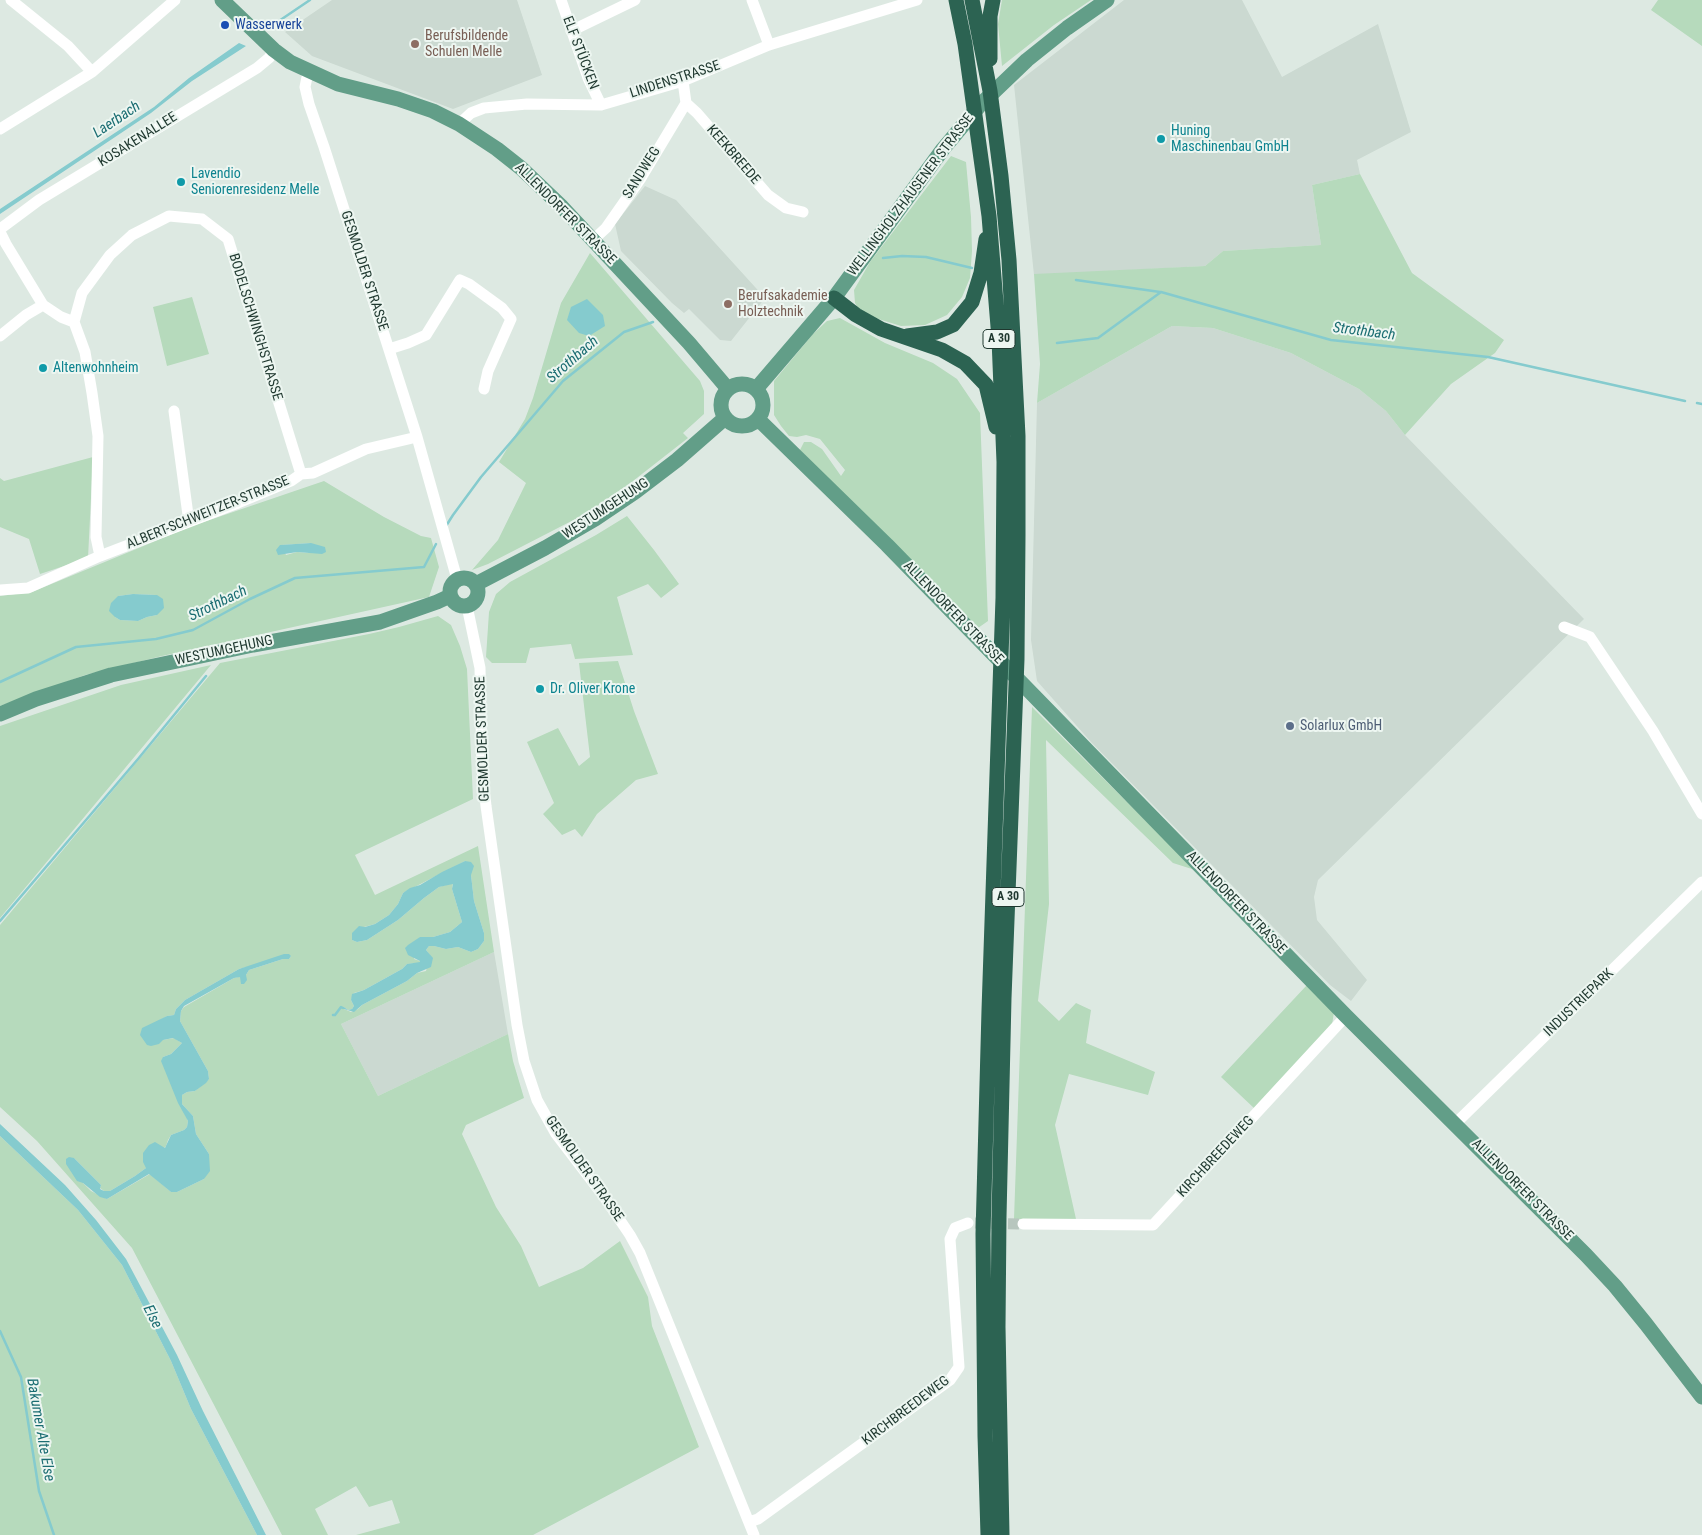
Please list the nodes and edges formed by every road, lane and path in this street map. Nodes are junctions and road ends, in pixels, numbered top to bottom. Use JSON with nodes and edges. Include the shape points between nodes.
{"nodes":[{"id":1,"x":11,"y":0,"type":"edge"},
{"id":2,"x":175,"y":0,"type":"edge"},
{"id":3,"x":222,"y":0,"type":"edge"},
{"id":4,"x":560,"y":0,"type":"edge"},
{"id":5,"x":634,"y":0,"type":"edge"},
{"id":6,"x":752,"y":0,"type":"edge"},
{"id":7,"x":917,"y":0,"type":"edge"},
{"id":8,"x":956,"y":0,"type":"edge"},
{"id":9,"x":972,"y":0,"type":"edge"},
{"id":10,"x":993,"y":0,"type":"edge"},
{"id":11,"x":1107,"y":0,"type":"edge"},
{"id":12,"x":571,"y":31,"type":"junction"},
{"id":13,"x":769,"y":45,"type":"junction"},
{"id":14,"x":274,"y":50,"type":"junction"},
{"id":15,"x":92,"y":72,"type":"junction"},
{"id":16,"x":308,"y":72,"type":"junction"},
{"id":17,"x":684,"y":81,"type":"junction"},
{"id":18,"x":990,"y":90,"type":"junction"},
{"id":19,"x":686,"y":103,"type":"junction"},
{"id":20,"x":601,"y":105,"type":"junction"},
{"id":21,"x":459,"y":124,"type":"junction"},
{"id":22,"x":0,"y":129,"type":"edge"},
{"id":23,"x":803,"y":212,"type":"dead end"},
{"id":24,"x":990,"y":216,"type":"junction"},
{"id":25,"x":0,"y":230,"type":"edge"},
{"id":26,"x":593,"y":240,"type":"junction"},
{"id":27,"x":834,"y":298,"type":"junction"},
{"id":28,"x":43,"y":304,"type":"junction"},
{"id":29,"x":74,"y":322,"type":"junction"},
{"id":30,"x":0,"y":336,"type":"edge"},
{"id":31,"x":904,"y":337,"type":"junction"},
{"id":32,"x":388,"y":349,"type":"junction"},
{"id":33,"x":484,"y":389,"type":"dead end"},
{"id":34,"x":728,"y":389,"type":"junction"},
{"id":35,"x":756,"y":389,"type":"junction"},
{"id":36,"x":174,"y":411,"type":"dead end"},
{"id":37,"x":725,"y":418,"type":"junction"},
{"id":38,"x":758,"y":419,"type":"junction"},
{"id":39,"x":417,"y":437,"type":"junction"},
{"id":40,"x":1004,"y":462,"type":"junction"},
{"id":41,"x":301,"y":474,"type":"junction"},
{"id":42,"x":190,"y":521,"type":"junction"},
{"id":43,"x":100,"y":556,"type":"junction"},
{"id":44,"x":457,"y":579,"type":"junction"},
{"id":45,"x":476,"y":584,"type":"junction"},
{"id":46,"x":0,"y":590,"type":"edge"},
{"id":47,"x":450,"y":596,"type":"junction"},
{"id":48,"x":467,"y":606,"type":"junction"},
{"id":49,"x":1564,"y":627,"type":"dead end"},
{"id":50,"x":0,"y":714,"type":"edge"},
{"id":51,"x":1702,"y":814,"type":"edge"},
{"id":52,"x":1702,"y":882,"type":"edge"},
{"id":53,"x":1346,"y":1016,"type":"junction"},
{"id":54,"x":1455,"y":1124,"type":"junction"},
{"id":55,"x":968,"y":1224,"type":"tunnel mouth"},
{"id":56,"x":1024,"y":1224,"type":"tunnel mouth"},
{"id":57,"x":1702,"y":1397,"type":"edge"},
{"id":58,"x":748,"y":1522,"type":"junction"},
{"id":59,"x":754,"y":1535,"type":"edge"},
{"id":60,"x":988,"y":1535,"type":"edge"},
{"id":61,"x":1002,"y":1535,"type":"edge"}],
"edges":[{"from":1,"to":15,"type":"street","via":[[68,46]]},
{"from":2,"to":15,"type":"street"},
{"from":3,"to":14,"type":"main road"},
{"from":4,"to":12,"type":"street","name":"ELF STÜCKEN"},
{"from":5,"to":12,"type":"street"},
{"from":6,"to":13,"type":"street"},
{"from":7,"to":13,"type":"street","name":"LINDENSTRASSE"},
{"from":8,"to":24,"type":"highway","number":"A 30"},
{"from":9,"to":18,"type":"highway","number":"A 30"},
{"from":10,"to":18,"type":"highway"},
{"from":11,"to":27,"type":"main road","name":"WELLINGHOLZHAUSENER STRASSE","via":[[1021,65],[982,104],[943,149]]},
{"from":12,"to":20,"type":"street","name":"ELF STÜCKEN"},
{"from":13,"to":17,"type":"street","name":"LINDENSTRASSE"},
{"from":14,"to":16,"type":"main road"},
{"from":14,"to":25,"type":"street","name":"KOSAKENALLEE","via":[[257,68],[39,200]]},
{"from":15,"to":22,"type":"street"},
{"from":16,"to":21,"type":"main road","name":"ALLENDORFER STRASSE","via":[[338,84],[433,111]]},
{"from":16,"to":32,"type":"street","name":"GESMOLDER STRASSE","via":[[305,87],[309,104]]},
{"from":17,"to":19,"type":"street"},
{"from":17,"to":20,"type":"street","name":"LINDENSTRASSE"},
{"from":18,"to":61,"type":"highway","number":"A 30","via":[[1009,260],[1018,446],[1016,659],[999,1217]]},
{"from":19,"to":23,"type":"street","name":"KEEKBREEDE","via":[[768,195],[786,208]]},
{"from":19,"to":26,"type":"street","name":"SANDWEG","via":[[641,178],[606,228]]},
{"from":20,"to":21,"type":"street","name":"LINDENSTRASSE","via":[[527,104],[484,108],[471,113]]},
{"from":21,"to":26,"type":"main road","name":"ALLENDORFER STRASSE","via":[[521,168]]},
{"from":24,"to":31,"type":"highway","via":[[981,273],[972,302],[953,326]]},
{"from":24,"to":40,"type":"highway","number":"A 30","via":[[999,330]]},
{"from":25,"to":28,"type":"street"},
{"from":26,"to":34,"type":"main road","name":"ALLENDORFER STRASSE"},
{"from":27,"to":31,"type":"highway","via":[[881,329]]},
{"from":27,"to":35,"type":"main road","name":"WELLINGHOLZHAUSENER STRASSE"},
{"from":28,"to":29,"type":"street"},
{"from":28,"to":30,"type":"street"},
{"from":29,"to":41,"type":"street","name":"BODELSCHWINGHSTRASSE","via":[[82,293],[110,255],[132,235],[169,216],[202,219],[228,239]]},
{"from":29,"to":43,"type":"street","via":[[84,352],[98,436],[96,537]]},
{"from":31,"to":40,"type":"highway","via":[[942,350],[965,364],[986,384]]},
{"from":32,"to":33,"type":"street","via":[[426,335],[460,280],[470,284],[502,308],[511,320],[488,371]]},
{"from":32,"to":39,"type":"street","name":"GESMOLDER STRASSE"},
{"from":34,"to":35,"type":"main road","via":[[745,384]]},
{"from":34,"to":37,"type":"main road","via":[[721,406]]},
{"from":35,"to":38,"type":"main road","via":[[763,404]]},
{"from":36,"to":42,"type":"street"},
{"from":37,"to":38,"type":"main road","via":[[745,426]]},
{"from":37,"to":45,"type":"main road","name":"WESTUMGEHUNG","via":[[677,460],[595,519]]},
{"from":38,"to":53,"type":"main road","name":"ALLENDORFER STRASSE","via":[[851,508]]},
{"from":39,"to":41,"type":"street","name":"ALBERT-SCHWEITZER-STRASSE","via":[[366,449],[313,473]]},
{"from":39,"to":44,"type":"street","name":"GESMOLDER STRASSE"},
{"from":40,"to":60,"type":"highway","number":"A 30","via":[[1003,608],[984,1234]]},
{"from":41,"to":42,"type":"street","name":"ALBERT-SCHWEITZER-STRASSE","via":[[292,481]]},
{"from":42,"to":43,"type":"street","name":"ALBERT-SCHWEITZER-STRASSE"},
{"from":43,"to":46,"type":"street","name":"ALBERT-SCHWEITZER-STRASSE","via":[[28,588]]},
{"from":44,"to":45,"type":"main road","via":[[466,577]]},
{"from":44,"to":47,"type":"main road","via":[[450,588]]},
{"from":45,"to":48,"type":"main road","via":[[477,597]]},
{"from":47,"to":48,"type":"main road","via":[[459,605]]},
{"from":47,"to":50,"type":"main road","name":"WESTUMGEHUNG","via":[[380,622],[110,675]]},
{"from":48,"to":58,"type":"street","name":"GESMOLDER STRASSE","via":[[480,668],[486,806],[524,1061],[537,1100],[556,1134],[605,1198],[640,1253]]},
{"from":49,"to":51,"type":"street","via":[[1590,637],[1653,731]]},
{"from":52,"to":54,"type":"street","name":"INDUSTRIEPARK"},
{"from":53,"to":54,"type":"main road","name":"ALLENDORFER STRASSE"},
{"from":53,"to":56,"type":"street","name":"KIRCHBREEDEWEG","via":[[1153,1225]]},
{"from":54,"to":57,"type":"main road","name":"ALLENDORFER STRASSE","via":[[1615,1286]]},
{"from":55,"to":58,"type":"street","name":"KIRCHBREEDEWEG","via":[[956,1228],[950,1239],[959,1367],[950,1380],[758,1519]]},
{"from":58,"to":59,"type":"street","name":"GESMOLDER STRASSE"}]}
